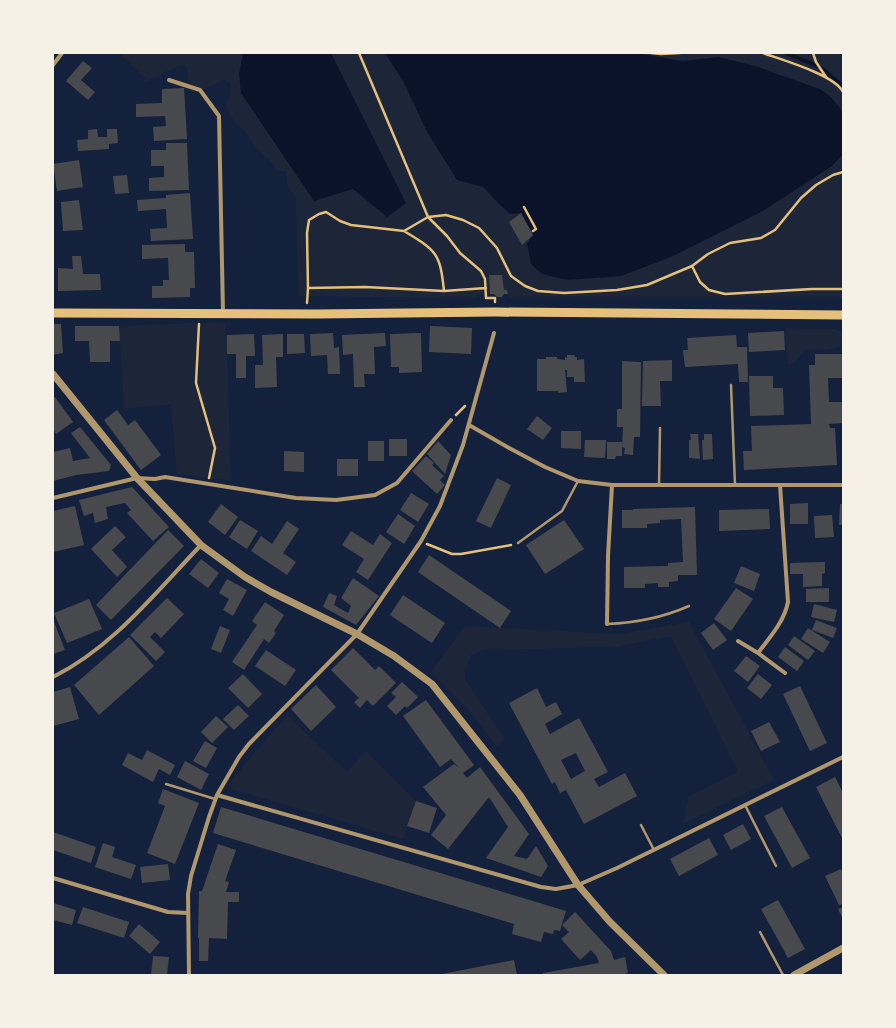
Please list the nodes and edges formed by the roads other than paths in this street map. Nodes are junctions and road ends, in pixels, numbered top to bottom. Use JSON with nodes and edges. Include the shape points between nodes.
{"nodes":[{"id":1,"x":62,"y":53,"type":"edge"},
{"id":2,"x":53,"y":65,"type":"edge"},
{"id":3,"x":169,"y":80,"type":"dead end"},
{"id":4,"x":53,"y":313,"type":"edge"},
{"id":5,"x":223,"y":314,"type":"junction"},
{"id":6,"x":843,"y":315,"type":"edge"},
{"id":7,"x":494,"y":333,"type":"dead end"},
{"id":8,"x":53,"y":374,"type":"edge"},
{"id":9,"x":730,"y":385,"type":"dead end"},
{"id":10,"x":451,"y":420,"type":"road end"},
{"id":11,"x":469,"y":425,"type":"junction"},
{"id":12,"x":660,"y":428,"type":"dead end"},
{"id":13,"x":137,"y":478,"type":"junction"},
{"id":14,"x":578,"y":481,"type":"junction"},
{"id":15,"x":659,"y":485,"type":"junction"},
{"id":16,"x":735,"y":485,"type":"junction"},
{"id":17,"x":780,"y":485,"type":"junction"},
{"id":18,"x":843,"y":485,"type":"edge"},
{"id":19,"x":612,"y":486,"type":"junction"},
{"id":20,"x":53,"y":498,"type":"edge"},
{"id":21,"x":518,"y":544,"type":"road end"},
{"id":22,"x":200,"y":545,"type":"junction"},
{"id":23,"x":689,"y":606,"type":"dead end"},
{"id":24,"x":607,"y":624,"type":"joint"},
{"id":25,"x":357,"y":634,"type":"junction"},
{"id":26,"x":738,"y":641,"type":"dead end"},
{"id":27,"x":758,"y":653,"type":"junction"},
{"id":28,"x":784,"y":674,"type":"dead end"},
{"id":29,"x":53,"y":677,"type":"edge"},
{"id":30,"x":843,"y":757,"type":"edge"},
{"id":31,"x":166,"y":784,"type":"dead end"},
{"id":32,"x":216,"y":797,"type":"junction"},
{"id":33,"x":745,"y":805,"type":"junction"},
{"id":34,"x":641,"y":825,"type":"dead end"},
{"id":35,"x":654,"y":850,"type":"junction"},
{"id":36,"x":776,"y":866,"type":"dead end"},
{"id":37,"x":53,"y":878,"type":"edge"},
{"id":38,"x":578,"y":885,"type":"junction"},
{"id":39,"x":188,"y":913,"type":"junction"},
{"id":40,"x":760,"y":932,"type":"dead end"},
{"id":41,"x":843,"y":948,"type":"edge"},
{"id":42,"x":189,"y":975,"type":"edge"},
{"id":43,"x":661,"y":975,"type":"edge"},
{"id":44,"x":783,"y":975,"type":"edge"},
{"id":45,"x":794,"y":975,"type":"edge"}],
"edges":[{"from":1,"to":2,"type":"street"},
{"from":3,"to":5,"type":"street","via":[[200,90],[219,116]]},
{"from":4,"to":5,"type":"highway"},
{"from":5,"to":6,"type":"highway","via":[[495,312]]},
{"from":7,"to":11,"type":"street"},
{"from":8,"to":13,"type":"street"},
{"from":9,"to":16,"type":"lane"},
{"from":10,"to":13,"type":"street","via":[[397,483],[375,494],[336,500],[296,498],[165,477]]},
{"from":11,"to":14,"type":"street","via":[[517,453]]},
{"from":11,"to":25,"type":"street","via":[[440,506],[421,541]]},
{"from":12,"to":15,"type":"lane"},
{"from":13,"to":20,"type":"street"},
{"from":13,"to":22,"type":"street"},
{"from":14,"to":19,"type":"street"},
{"from":14,"to":21,"type":"lane","via":[[562,511]]},
{"from":15,"to":16,"type":"street"},
{"from":15,"to":19,"type":"street"},
{"from":16,"to":17,"type":"street"},
{"from":17,"to":18,"type":"street"},
{"from":17,"to":27,"type":"street","via":[[788,602],[786,613],[778,627]]},
{"from":19,"to":24,"type":"street"},
{"from":22,"to":25,"type":"street","via":[[271,592]]},
{"from":22,"to":29,"type":"street","via":[[112,637],[93,653]]},
{"from":23,"to":24,"type":"lane","via":[[638,621]]},
{"from":25,"to":32,"type":"street","via":[[249,744]]},
{"from":25,"to":38,"type":"street","via":[[394,656],[432,684],[520,795]]},
{"from":26,"to":27,"type":"street"},
{"from":27,"to":28,"type":"street"},
{"from":30,"to":33,"type":"street"},
{"from":31,"to":32,"type":"lane"},
{"from":32,"to":38,"type":"street","via":[[541,888],[556,889]]},
{"from":32,"to":39,"type":"street","via":[[191,876]]},
{"from":33,"to":35,"type":"street"},
{"from":33,"to":36,"type":"lane"},
{"from":34,"to":35,"type":"lane"},
{"from":35,"to":38,"type":"street"},
{"from":37,"to":39,"type":"street","via":[[168,912]]},
{"from":38,"to":43,"type":"street"},
{"from":39,"to":42,"type":"street"},
{"from":40,"to":44,"type":"lane"},
{"from":41,"to":45,"type":"street"}]}
